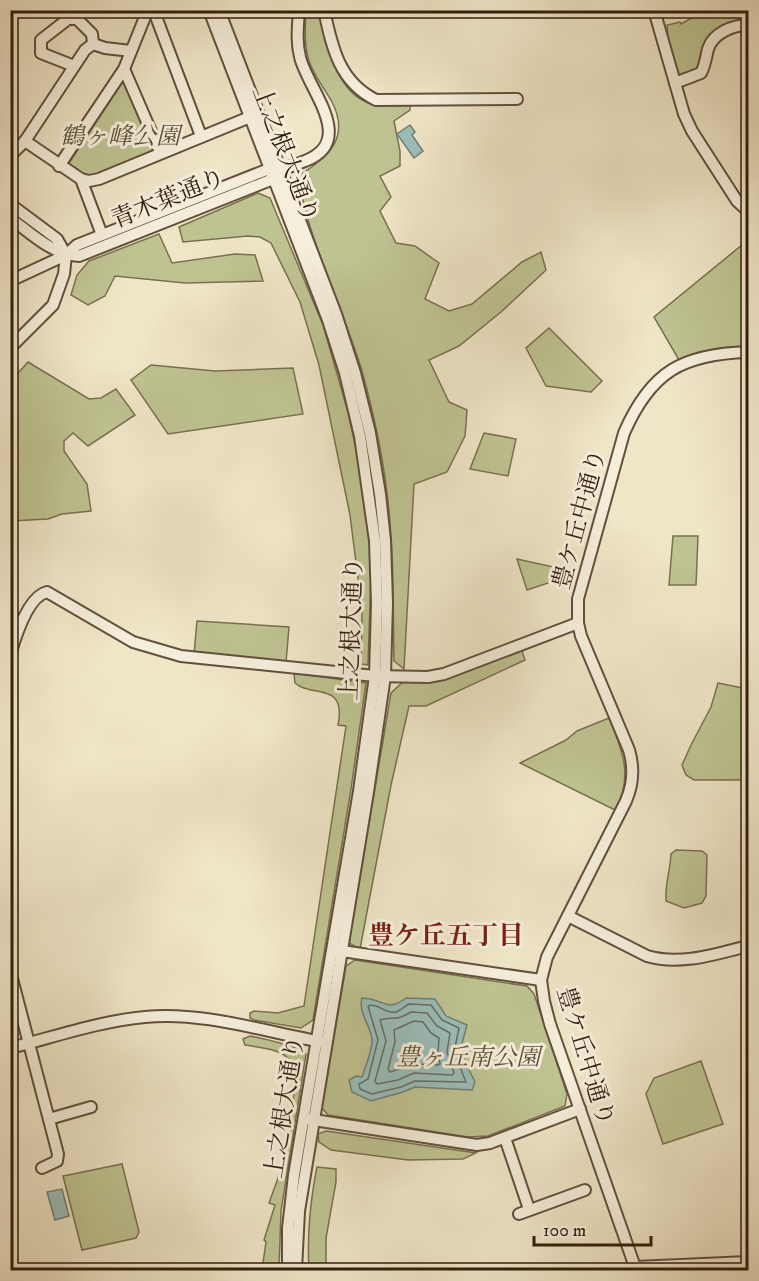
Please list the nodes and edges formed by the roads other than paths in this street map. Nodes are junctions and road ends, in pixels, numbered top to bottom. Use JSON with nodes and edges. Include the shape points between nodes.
{"nodes":[{"id":1,"x":209,"y":10,"type":"edge"},
{"id":2,"x":219,"y":10,"type":"edge"},
{"id":3,"x":299,"y":10,"type":"edge"},
{"id":4,"x":324,"y":10,"type":"edge"},
{"id":5,"x":654,"y":10,"type":"edge"},
{"id":6,"x":152,"y":12,"type":"edge"},
{"id":7,"x":748,"y":25,"type":"edge"},
{"id":8,"x":93,"y":44,"type":"junction"},
{"id":9,"x":131,"y":51,"type":"junction"},
{"id":10,"x":74,"y":66,"type":"junction"},
{"id":11,"x":124,"y":69,"type":"junction"},
{"id":12,"x":675,"y":83,"type":"junction"},
{"id":13,"x":517,"y":99,"type":"dead end"},
{"id":14,"x":250,"y":117,"type":"junction"},
{"id":15,"x":201,"y":136,"type":"junction"},
{"id":16,"x":25,"y":141,"type":"junction"},
{"id":17,"x":160,"y":152,"type":"junction"},
{"id":18,"x":10,"y":156,"type":"edge"},
{"id":19,"x":59,"y":166,"type":"junction"},
{"id":20,"x":282,"y":170,"type":"junction"},
{"id":21,"x":271,"y":174,"type":"junction"},
{"id":22,"x":81,"y":180,"type":"junction"},
{"id":23,"x":10,"y":204,"type":"edge"},
{"id":24,"x":748,"y":211,"type":"edge"},
{"id":25,"x":10,"y":218,"type":"edge"},
{"id":26,"x":159,"y":219,"type":"junction"},
{"id":27,"x":102,"y":236,"type":"junction"},
{"id":28,"x":66,"y":255,"type":"junction"},
{"id":29,"x":10,"y":281,"type":"edge"},
{"id":30,"x":10,"y":348,"type":"edge"},
{"id":31,"x":748,"y":352,"type":"edge"},
{"id":32,"x":578,"y":623,"type":"junction"},
{"id":33,"x":10,"y":655,"type":"edge"},
{"id":34,"x":380,"y":676,"type":"junction"},
{"id":35,"x":568,"y":916,"type":"junction"},
{"id":36,"x":748,"y":946,"type":"edge"},
{"id":37,"x":337,"y":950,"type":"junction"},
{"id":38,"x":10,"y":971,"type":"edge"},
{"id":39,"x":541,"y":980,"type":"junction"},
{"id":40,"x":321,"y":1042,"type":"junction"},
{"id":41,"x":29,"y":1043,"type":"junction"},
{"id":42,"x":10,"y":1048,"type":"edge"},
{"id":43,"x":91,"y":1107,"type":"dead end"},
{"id":44,"x":580,"y":1109,"type":"junction"},
{"id":45,"x":50,"y":1119,"type":"junction"},
{"id":46,"x":308,"y":1119,"type":"junction"},
{"id":47,"x":505,"y":1138,"type":"junction"},
{"id":48,"x":42,"y":1168,"type":"dead end"},
{"id":49,"x":585,"y":1190,"type":"dead end"},
{"id":50,"x":530,"y":1209,"type":"junction"},
{"id":51,"x":519,"y":1214,"type":"dead end"},
{"id":52,"x":748,"y":1262,"type":"edge"},
{"id":53,"x":682,"y":1268,"type":"edge"},
{"id":54,"x":634,"y":1269,"type":"edge"},
{"id":55,"x":288,"y":1270,"type":"edge"},
{"id":56,"x":296,"y":1270,"type":"edge"}],
"edges":[{"from":1,"to":14,"type":"street","name":"上之根大通り"},
{"from":2,"to":20,"type":"street","name":"上之根大通り"},
{"from":3,"to":20,"type":"street","via":[[299,55],[328,117],[329,128],[320,152]]},
{"from":4,"to":13,"type":"street","via":[[332,48],[362,94],[376,100]]},
{"from":5,"to":12,"type":"street"},
{"from":6,"to":9,"type":"street"},
{"from":6,"to":15,"type":"street"},
{"from":7,"to":12,"type":"street","via":[[715,37],[701,73]]},
{"from":8,"to":9,"type":"street"},
{"from":8,"to":10,"type":"street"},
{"from":8,"to":10,"type":"street","via":[[92,34],[77,19],[68,19],[41,40],[41,53]]},
{"from":9,"to":11,"type":"street"},
{"from":10,"to":16,"type":"street"},
{"from":11,"to":17,"type":"street"},
{"from":11,"to":19,"type":"street"},
{"from":12,"to":24,"type":"street","via":[[692,131],[737,201]]},
{"from":14,"to":15,"type":"street"},
{"from":14,"to":21,"type":"street","name":"上之根大通り"},
{"from":15,"to":17,"type":"street"},
{"from":16,"to":18,"type":"street"},
{"from":16,"to":19,"type":"street"},
{"from":17,"to":22,"type":"street","via":[[99,179]]},
{"from":19,"to":22,"type":"street"},
{"from":20,"to":21,"type":"street","name":"青木葉通り"},
{"from":20,"to":34,"type":"street","name":"上之根大通り","via":[[339,324],[369,433],[385,540],[387,603]]},
{"from":21,"to":26,"type":"street","name":"青木葉通り"},
{"from":21,"to":34,"type":"street","name":"上之根大通り","via":[[328,320],[360,436],[375,541]]},
{"from":22,"to":27,"type":"street"},
{"from":23,"to":28,"type":"street","via":[[57,239]]},
{"from":25,"to":28,"type":"street"},
{"from":26,"to":27,"type":"street","name":"青木葉通り"},
{"from":26,"to":28,"type":"street","name":"青木葉通り","via":[[79,256]]},
{"from":27,"to":28,"type":"street","name":"青木葉通り","via":[[77,245]]},
{"from":28,"to":29,"type":"street","name":"青木葉通り"},
{"from":28,"to":30,"type":"street","via":[[53,305]]},
{"from":31,"to":32,"type":"street","name":"豊ケ丘中通り","via":[[709,355],[680,365],[653,384],[633,411],[579,591]]},
{"from":32,"to":34,"type":"street","via":[[444,674]]},
{"from":32,"to":35,"type":"street","name":"豊ケ丘中通り","via":[[629,750],[632,775],[629,795]]},
{"from":33,"to":34,"type":"street","via":[[28,610],[38,595],[47,592],[120,635],[161,652]]},
{"from":34,"to":37,"type":"street","name":"上之根大通り"},
{"from":35,"to":36,"type":"street","via":[[659,960],[694,958]]},
{"from":35,"to":39,"type":"street","name":"豊ケ丘中通り","via":[[551,947]]},
{"from":37,"to":39,"type":"street"},
{"from":37,"to":40,"type":"street","name":"上之根大通り"},
{"from":38,"to":41,"type":"street"},
{"from":39,"to":44,"type":"street","name":"豊ケ丘中通り","via":[[546,1009]]},
{"from":40,"to":41,"type":"street","via":[[169,1016],[126,1019]]},
{"from":40,"to":46,"type":"street","name":"上之根大通り"},
{"from":41,"to":42,"type":"street"},
{"from":41,"to":45,"type":"street"},
{"from":43,"to":45,"type":"street"},
{"from":44,"to":47,"type":"street"},
{"from":44,"to":54,"type":"street","name":"豊ケ丘中通り"},
{"from":45,"to":48,"type":"street","via":[[57,1161]]},
{"from":46,"to":47,"type":"street","via":[[464,1144]]},
{"from":46,"to":55,"type":"street","name":"上之根大通り","via":[[290,1216]]},
{"from":46,"to":56,"type":"street","name":"上之根大通り"},
{"from":47,"to":50,"type":"street"},
{"from":49,"to":50,"type":"street"},
{"from":50,"to":51,"type":"street"},
{"from":52,"to":53,"type":"street"},
{"from":53,"to":54,"type":"street"}]}
